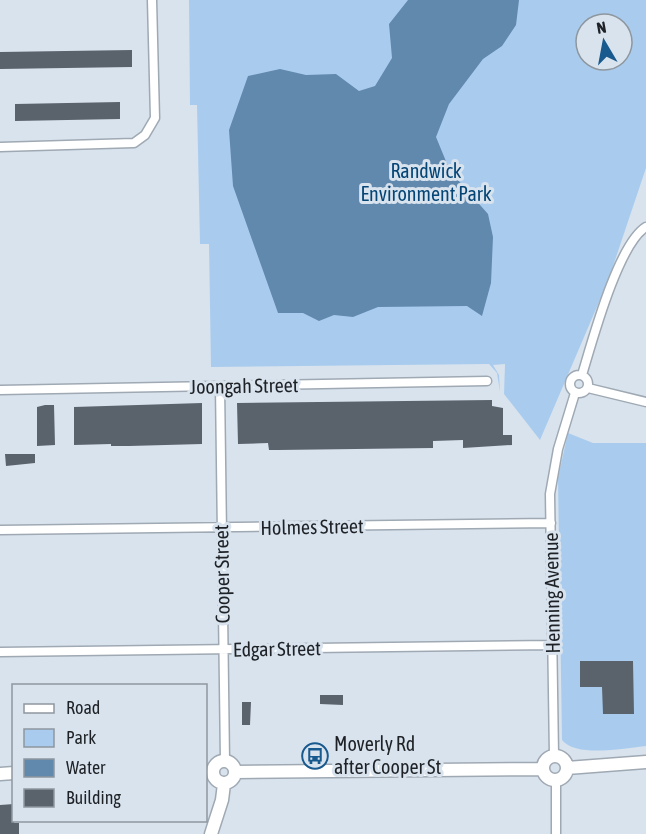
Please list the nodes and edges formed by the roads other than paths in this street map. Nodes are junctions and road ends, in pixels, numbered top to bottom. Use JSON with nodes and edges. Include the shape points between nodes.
{"nodes":[{"id":1,"x":152,"y":0,"type":"edge"},
{"id":2,"x":0,"y":147,"type":"edge"},
{"id":3,"x":646,"y":227,"type":"edge"},
{"id":4,"x":582,"y":375,"type":"junction"},
{"id":5,"x":487,"y":381,"type":"dead end"},
{"id":6,"x":220,"y":386,"type":"junction"},
{"id":7,"x":588,"y":388,"type":"junction"},
{"id":8,"x":0,"y":390,"type":"edge"},
{"id":9,"x":575,"y":393,"type":"junction"},
{"id":10,"x":646,"y":402,"type":"edge"},
{"id":11,"x":551,"y":523,"type":"junction"},
{"id":12,"x":222,"y":529,"type":"junction"},
{"id":13,"x":0,"y":530,"type":"edge"},
{"id":14,"x":554,"y":645,"type":"junction"},
{"id":15,"x":223,"y":650,"type":"junction"},
{"id":16,"x":0,"y":652,"type":"edge"},
{"id":17,"x":554,"y":756,"type":"junction"},
{"id":18,"x":225,"y":761,"type":"junction"},
{"id":19,"x":646,"y":762,"type":"edge"},
{"id":20,"x":567,"y":768,"type":"junction"},
{"id":21,"x":543,"y":769,"type":"junction"},
{"id":22,"x":209,"y":772,"type":"edge"},
{"id":23,"x":235,"y":772,"type":"junction"},
{"id":24,"x":556,"y":780,"type":"junction"},
{"id":25,"x":224,"y":784,"type":"junction"},
{"id":26,"x":211,"y":834,"type":"edge"},
{"id":27,"x":556,"y":834,"type":"edge"}],
"edges":[{"from":1,"to":2,"type":"street","via":[[155,118],[145,135],[134,143]]},
{"from":3,"to":4,"type":"street","via":[[634,238],[610,288]]},
{"from":4,"to":7,"type":"street","via":[[588,380]]},
{"from":4,"to":9,"type":"street","via":[[570,381]]},
{"from":5,"to":6,"type":"street","name":"Joongah Street"},
{"from":6,"to":8,"type":"street","name":"Joongah Street"},
{"from":6,"to":12,"type":"street","name":"Cooper Street"},
{"from":7,"to":9,"type":"street"},
{"from":7,"to":10,"type":"street"},
{"from":9,"to":11,"type":"street","name":"Henning Avenue","via":[[562,431],[550,494]]},
{"from":11,"to":12,"type":"street","name":"Holmes Street"},
{"from":11,"to":14,"type":"street","name":"Henning Avenue"},
{"from":12,"to":13,"type":"street","name":"Holmes Street"},
{"from":12,"to":15,"type":"street","name":"Cooper Street"},
{"from":14,"to":15,"type":"street","name":"Edgar Street"},
{"from":14,"to":17,"type":"street","name":"Henning Avenue"},
{"from":15,"to":16,"type":"street","name":"Edgar Street"},
{"from":15,"to":18,"type":"street","name":"Cooper Street"},
{"from":17,"to":20,"type":"street","via":[[565,761]]},
{"from":17,"to":21,"type":"street"},
{"from":18,"to":22,"type":"street"},
{"from":18,"to":23,"type":"street"},
{"from":19,"to":20,"type":"street"},
{"from":20,"to":24,"type":"street","via":[[562,778]]},
{"from":21,"to":23,"type":"street"},
{"from":21,"to":24,"type":"street","via":[[546,776]]},
{"from":22,"to":25,"type":"street"},
{"from":23,"to":25,"type":"street","via":[[230,782]]},
{"from":24,"to":27,"type":"street"},
{"from":25,"to":26,"type":"street"}]}
